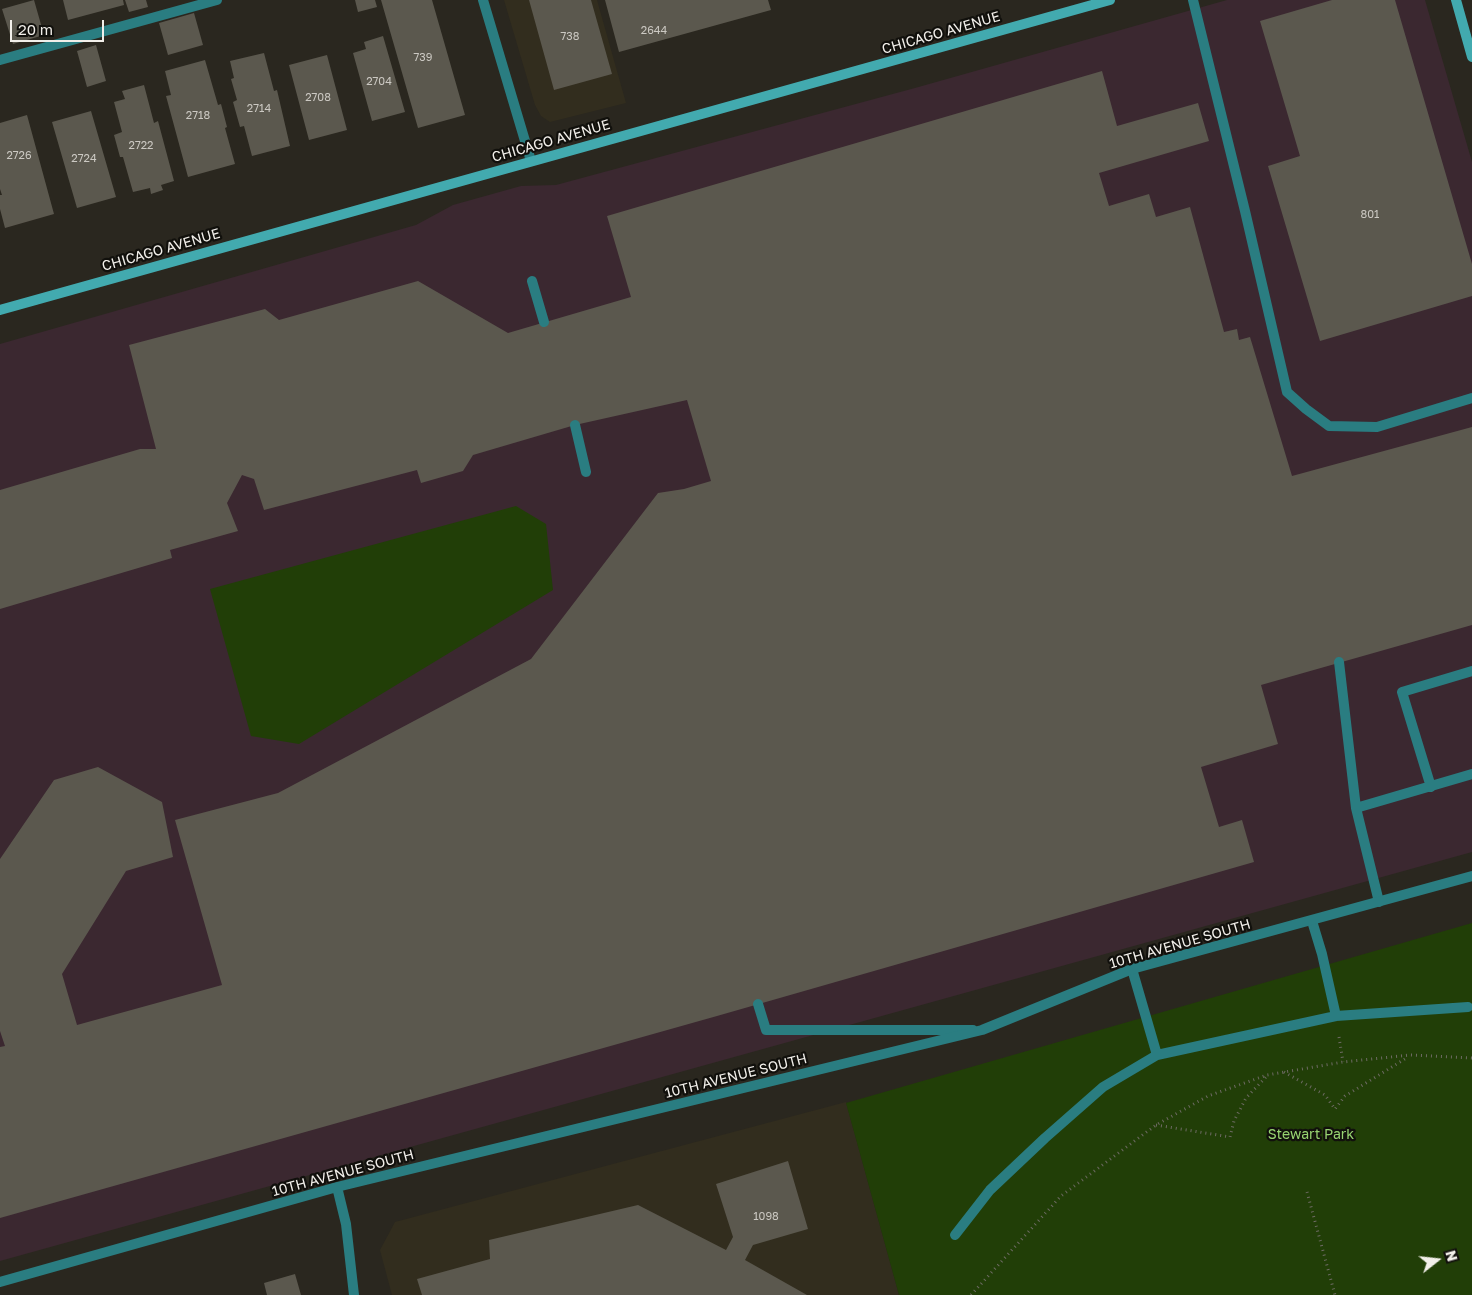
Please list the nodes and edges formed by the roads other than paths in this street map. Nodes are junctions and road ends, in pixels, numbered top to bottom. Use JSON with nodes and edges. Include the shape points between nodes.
{"nodes":[{"id":1,"x":217,"y":0,"type":"edge"},
{"id":2,"x":483,"y":0,"type":"edge"},
{"id":3,"x":1110,"y":0,"type":"edge"},
{"id":4,"x":1193,"y":0,"type":"edge"},
{"id":5,"x":1456,"y":0,"type":"edge"},
{"id":6,"x":1472,"y":57,"type":"edge"},
{"id":7,"x":0,"y":60,"type":"edge"},
{"id":8,"x":531,"y":160,"type":"junction"},
{"id":9,"x":532,"y":281,"type":"dead end"},
{"id":10,"x":0,"y":310,"type":"edge"},
{"id":11,"x":544,"y":322,"type":"dead end"},
{"id":12,"x":1472,"y":398,"type":"edge"},
{"id":13,"x":575,"y":425,"type":"dead end"},
{"id":14,"x":586,"y":472,"type":"dead end"},
{"id":15,"x":1339,"y":662,"type":"dead end"},
{"id":16,"x":1472,"y":671,"type":"edge"},
{"id":17,"x":1472,"y":774,"type":"edge"},
{"id":18,"x":1431,"y":787,"type":"junction"},
{"id":19,"x":1356,"y":808,"type":"junction"},
{"id":20,"x":1472,"y":876,"type":"edge"},
{"id":21,"x":1379,"y":902,"type":"junction"},
{"id":22,"x":1312,"y":921,"type":"junction"},
{"id":23,"x":1132,"y":969,"type":"junction"},
{"id":24,"x":758,"y":1004,"type":"dead end"},
{"id":25,"x":1468,"y":1007,"type":"dead end"},
{"id":26,"x":1336,"y":1016,"type":"junction"},
{"id":27,"x":982,"y":1030,"type":"junction"},
{"id":28,"x":1158,"y":1055,"type":"junction"},
{"id":29,"x":337,"y":1187,"type":"junction"},
{"id":30,"x":955,"y":1235,"type":"dead end"},
{"id":31,"x":0,"y":1282,"type":"edge"},
{"id":32,"x":354,"y":1295,"type":"edge"}],
"edges":[{"from":1,"to":7,"type":"street"},
{"from":2,"to":8,"type":"street"},
{"from":3,"to":8,"type":"street","name":"CHICAGO AVENUE"},
{"from":4,"to":12,"type":"street","via":[[1287,392],[1329,426],[1377,427]]},
{"from":5,"to":6,"type":"street"},
{"from":8,"to":10,"type":"street","name":"CHICAGO AVENUE"},
{"from":9,"to":11,"type":"street"},
{"from":13,"to":14,"type":"street"},
{"from":15,"to":19,"type":"street"},
{"from":16,"to":18,"type":"street","via":[[1402,692]]},
{"from":17,"to":18,"type":"street"},
{"from":18,"to":19,"type":"street"},
{"from":19,"to":21,"type":"street"},
{"from":20,"to":21,"type":"street","name":"10TH AVENUE SOUTH"},
{"from":21,"to":22,"type":"street","name":"10TH AVENUE SOUTH"},
{"from":22,"to":23,"type":"street","name":"10TH AVENUE SOUTH"},
{"from":22,"to":26,"type":"street"},
{"from":23,"to":27,"type":"street","name":"10TH AVENUE SOUTH"},
{"from":23,"to":28,"type":"street"},
{"from":24,"to":27,"type":"street","via":[[766,1030]]},
{"from":25,"to":26,"type":"street"},
{"from":26,"to":28,"type":"street"},
{"from":27,"to":29,"type":"street","name":"10TH AVENUE SOUTH"},
{"from":28,"to":30,"type":"street","via":[[1103,1087],[1045,1138],[990,1190]]},
{"from":29,"to":31,"type":"street","name":"10TH AVENUE SOUTH"},
{"from":29,"to":32,"type":"street","via":[[346,1224]]}]}
